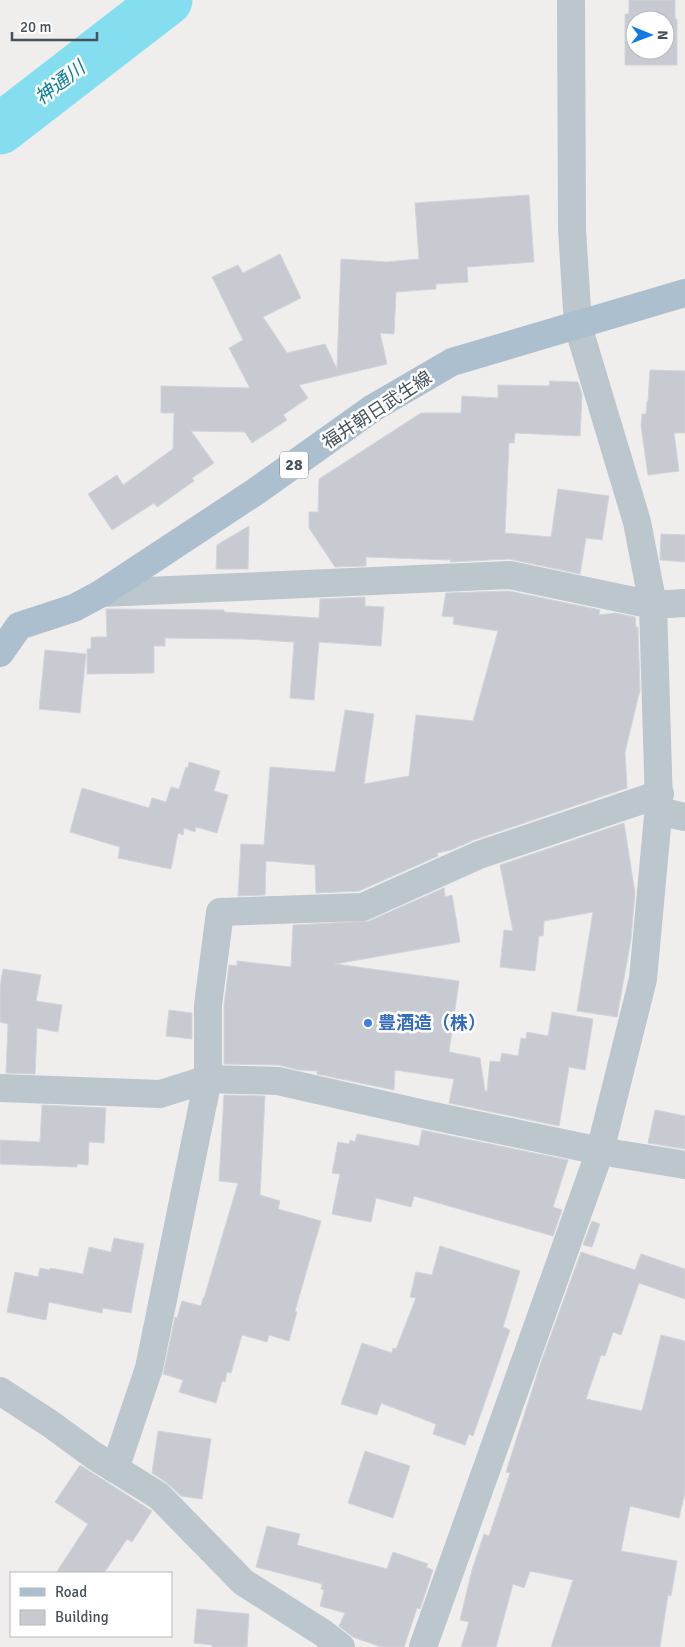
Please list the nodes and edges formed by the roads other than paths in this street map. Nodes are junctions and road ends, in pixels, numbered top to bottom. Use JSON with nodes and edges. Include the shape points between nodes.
{"nodes":[{"id":1,"x":570,"y":0,"type":"edge"},
{"id":2,"x":685,"y":293,"type":"edge"},
{"id":3,"x":578,"y":326,"type":"junction"},
{"id":4,"x":102,"y":593,"type":"junction"},
{"id":5,"x":685,"y":603,"type":"edge"},
{"id":6,"x":653,"y":605,"type":"junction"},
{"id":7,"x":10,"y":629,"type":"edge"},
{"id":8,"x":0,"y":653,"type":"edge"},
{"id":9,"x":659,"y":803,"type":"junction"},
{"id":10,"x":685,"y":816,"type":"edge"},
{"id":11,"x":208,"y":1079,"type":"junction"},
{"id":12,"x":0,"y":1088,"type":"edge"},
{"id":13,"x":600,"y":1151,"type":"junction"},
{"id":14,"x":685,"y":1165,"type":"edge"},
{"id":15,"x":0,"y":1391,"type":"edge"},
{"id":16,"x":115,"y":1469,"type":"junction"},
{"id":17,"x":341,"y":1647,"type":"edge"},
{"id":18,"x":423,"y":1647,"type":"edge"}],
"edges":[{"from":1,"to":3,"type":"street","via":[[572,229]]},
{"from":2,"to":3,"type":"main road","name":"福井朝日武生線","number":"28"},
{"from":3,"to":4,"type":"main road","name":"福井朝日武生線","number":"28","via":[[452,362],[373,408],[255,492]]},
{"from":3,"to":6,"type":"street","via":[[637,522]]},
{"from":4,"to":6,"type":"street","via":[[510,575]]},
{"from":4,"to":7,"type":"main road","name":"福井朝日武生線","number":"28","via":[[74,608]]},
{"from":5,"to":6,"type":"street"},
{"from":6,"to":9,"type":"street"},
{"from":7,"to":8,"type":"main road","name":"福井朝日武生線","number":"28"},
{"from":9,"to":10,"type":"street"},
{"from":9,"to":11,"type":"street","via":[[479,856],[363,907],[220,912],[208,1005]]},
{"from":9,"to":13,"type":"street","via":[[643,979]]},
{"from":11,"to":12,"type":"street","via":[[160,1094]]},
{"from":11,"to":13,"type":"street","via":[[278,1081]]},
{"from":11,"to":16,"type":"street","via":[[148,1368]]},
{"from":13,"to":14,"type":"street"},
{"from":13,"to":18,"type":"street"},
{"from":15,"to":16,"type":"street"},
{"from":16,"to":17,"type":"street","via":[[159,1496],[243,1582]]}]}
